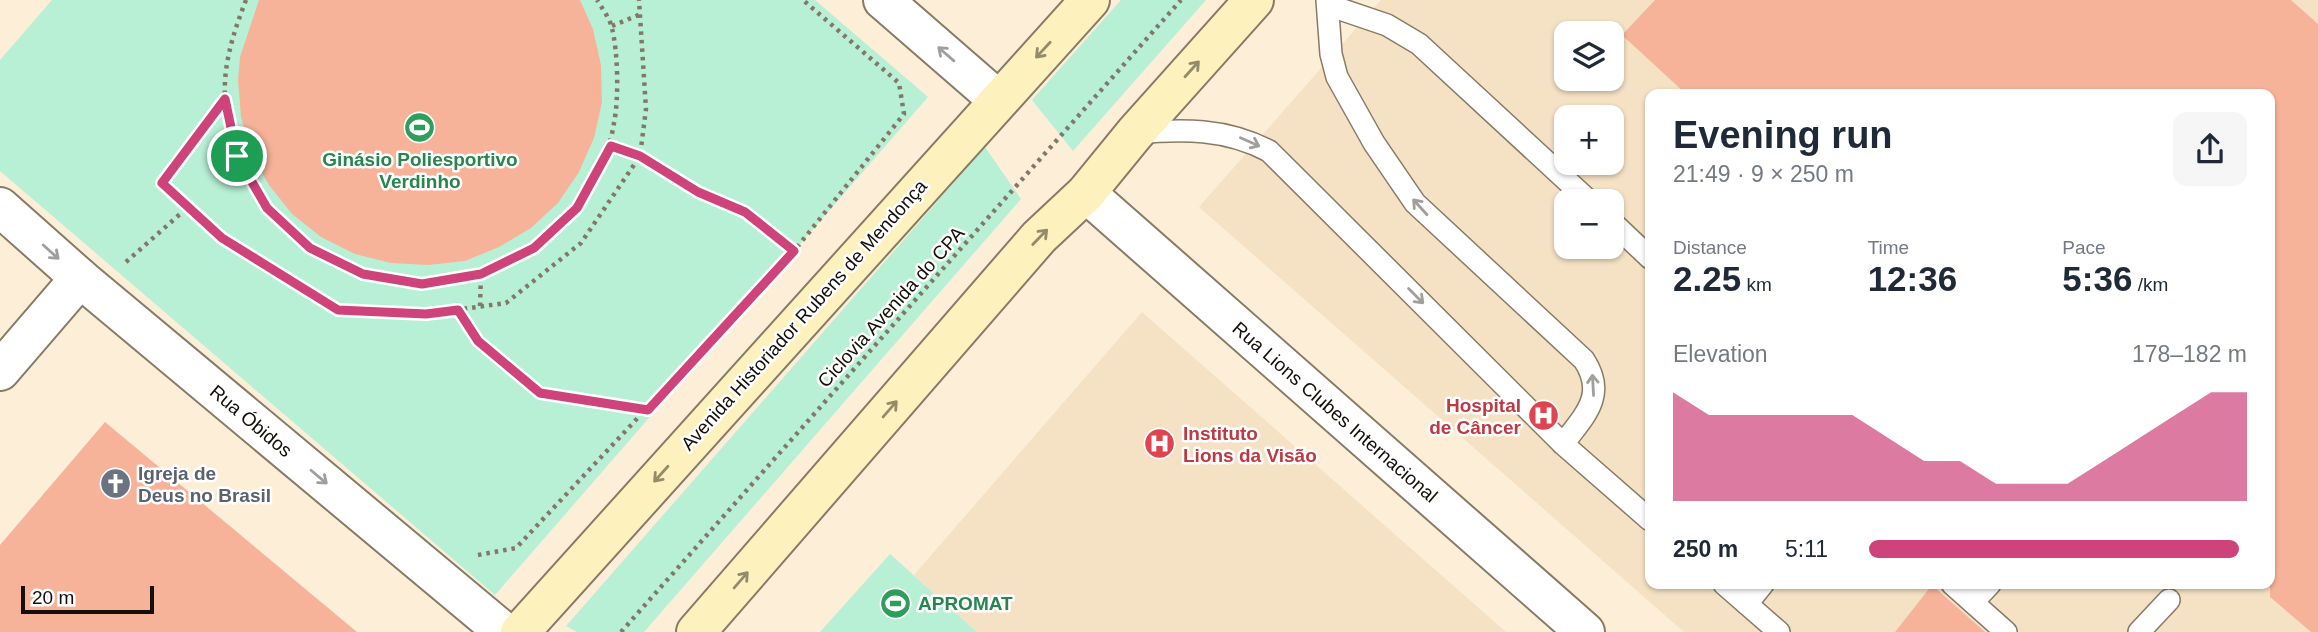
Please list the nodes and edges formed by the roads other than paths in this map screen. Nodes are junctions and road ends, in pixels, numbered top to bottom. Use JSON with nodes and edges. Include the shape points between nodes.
{"nodes":[{"id":1,"x":883,"y":0,"type":"edge"},
{"id":2,"x":1254,"y":0,"type":"edge"},
{"id":3,"x":1086,"y":2,"type":"edge"},
{"id":4,"x":1327,"y":3,"type":"edge"},
{"id":5,"x":997,"y":99,"type":"junction"},
{"id":6,"x":1135,"y":132,"type":"junction"},
{"id":7,"x":1576,"y":189,"type":"edge"},
{"id":8,"x":1086,"y":193,"type":"junction"},
{"id":9,"x":0,"y":206,"type":"edge"},
{"id":10,"x":1624,"y":233,"type":"edge"},
{"id":11,"x":1645,"y":253,"type":"edge"},
{"id":12,"x":98,"y":274,"type":"junction"},
{"id":13,"x":0,"y":370,"type":"edge"},
{"id":14,"x":1563,"y":444,"type":"junction"},
{"id":15,"x":1645,"y":516,"type":"edge"},
{"id":16,"x":1730,"y":589,"type":"edge"},
{"id":17,"x":1759,"y":589,"type":"edge"},
{"id":18,"x":1958,"y":589,"type":"edge"},
{"id":19,"x":1985,"y":589,"type":"edge"},
{"id":20,"x":2169,"y":600,"type":"dead end"},
{"id":21,"x":1973,"y":602,"type":"junction"},
{"id":22,"x":1747,"y":604,"type":"junction"},
{"id":23,"x":504,"y":632,"type":"edge"},
{"id":24,"x":520,"y":632,"type":"edge"},
{"id":25,"x":696,"y":632,"type":"edge"},
{"id":26,"x":1585,"y":632,"type":"edge"},
{"id":27,"x":1779,"y":632,"type":"edge"},
{"id":28,"x":2006,"y":632,"type":"edge"},
{"id":29,"x":2139,"y":632,"type":"edge"}],
"edges":[{"from":5,"to":1,"type":"street","one_way":true},
{"from":6,"to":2,"type":"main road","one_way":true},
{"from":3,"to":5,"type":"main road","name":"Avenida Historiador Rubens de Mendonça","one_way":true},
{"from":4,"to":7,"type":"lane","via":[[1387,25],[1419,44]]},
{"from":14,"to":4,"type":"lane","one_way":true,"via":[[1586,414],[1593,397],[1593,374],[1584,360],[1415,202],[1374,143],[1337,77]]},
{"from":5,"to":24,"type":"main road","name":"Avenida Historiador Rubens de Mendonça","one_way":true},
{"from":6,"to":8,"type":"main road"},
{"from":6,"to":14,"type":"lane","one_way":true,"via":[[1216,132],[1244,138],[1269,151]]},
{"from":25,"to":8,"type":"main road","one_way":true,"via":[[1040,237]]},
{"from":8,"to":26,"type":"street","name":"Rua Lions Clubes Internacional"},
{"from":9,"to":12,"type":"street","name":"Rua Óbidos","one_way":true},
{"from":10,"to":11,"type":"lane"},
{"from":12,"to":13,"type":"street"},
{"from":12,"to":23,"type":"street","name":"Rua Óbidos","one_way":true},
{"from":14,"to":15,"type":"lane"},
{"from":16,"to":22,"type":"lane"},
{"from":17,"to":22,"type":"lane"},
{"from":18,"to":21,"type":"lane"},
{"from":19,"to":21,"type":"lane"},
{"from":20,"to":29,"type":"lane"},
{"from":21,"to":28,"type":"lane"},
{"from":22,"to":27,"type":"lane"}]}
